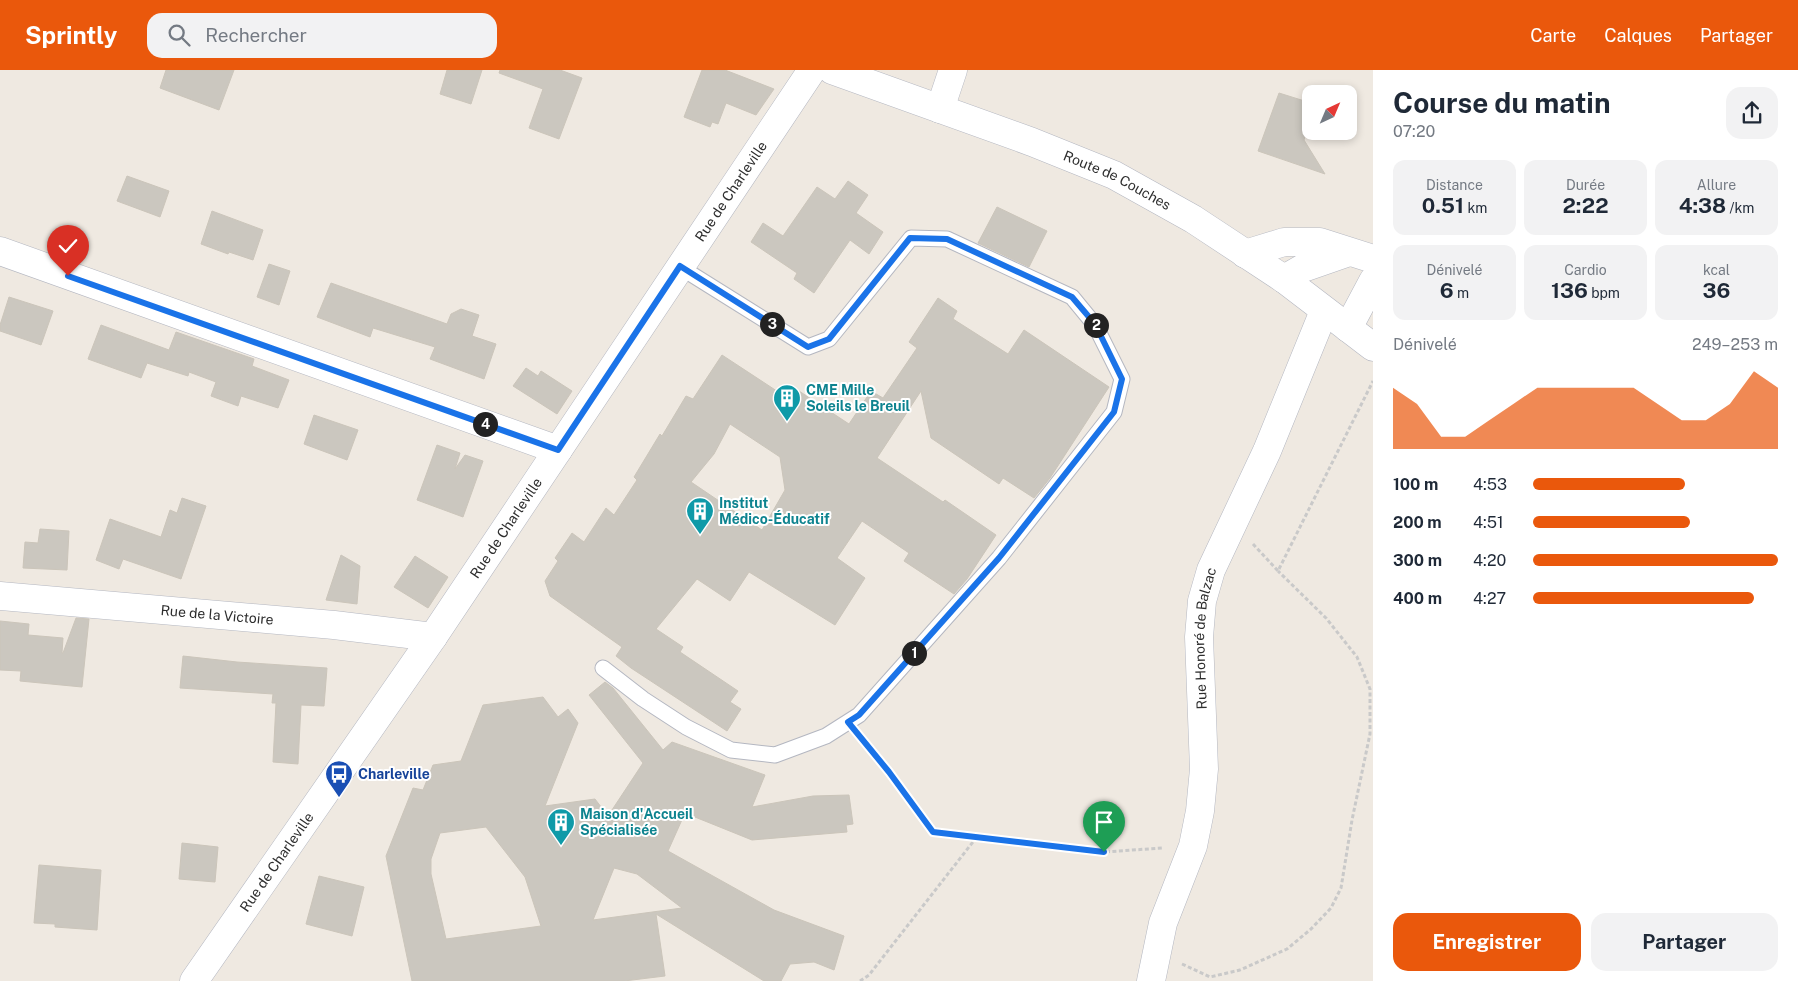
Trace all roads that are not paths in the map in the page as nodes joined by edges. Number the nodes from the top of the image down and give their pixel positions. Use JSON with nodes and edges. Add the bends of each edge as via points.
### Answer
{"nodes":[{"id":1,"x":812,"y":70,"type":"edge"},
{"id":2,"x":832,"y":70,"type":"edge"},
{"id":3,"x":953,"y":70,"type":"edge"},
{"id":4,"x":940,"y":109,"type":"junction"},
{"id":5,"x":0,"y":251,"type":"edge"},
{"id":6,"x":1245,"y":254,"type":"junction"},
{"id":7,"x":1361,"y":256,"type":"edge"},
{"id":8,"x":680,"y":266,"type":"junction"},
{"id":9,"x":1284,"y":280,"type":"junction"},
{"id":10,"x":1373,"y":280,"type":"edge"},
{"id":11,"x":1324,"y":310,"type":"junction"},
{"id":12,"x":1348,"y":328,"type":"junction"},
{"id":13,"x":1373,"y":347,"type":"edge"},
{"id":14,"x":558,"y":450,"type":"junction"},
{"id":15,"x":0,"y":596,"type":"edge"},
{"id":16,"x":433,"y":637,"type":"junction"},
{"id":17,"x":603,"y":668,"type":"dead end"},
{"id":18,"x":194,"y":981,"type":"edge"},
{"id":19,"x":1151,"y":981,"type":"edge"}],
"edges":[{"from":1,"to":8,"type":"street","name":"Rue de Charleville"},
{"from":2,"to":4,"type":"street","name":"Route de Couches"},
{"from":3,"to":4,"type":"street"},
{"from":4,"to":6,"type":"street","name":"Route de Couches","via":[[1114,175],[1193,219]]},
{"from":5,"to":14,"type":"street"},
{"from":6,"to":7,"type":"street","via":[[1284,242],[1320,242]]},
{"from":6,"to":9,"type":"street","name":"Route de Couches"},
{"from":7,"to":9,"type":"street","via":[[1303,268]]},
{"from":8,"to":14,"type":"street","name":"Rue de Charleville"},
{"from":8,"to":17,"type":"lane","via":[[808,347],[829,339],[910,238],[947,239],[1072,297],[1095,324],[1122,379],[1114,412],[1005,550],[859,715],[826,736],[775,755],[731,750],[671,718]]},
{"from":9,"to":11,"type":"street","name":"Route de Couches"},
{"from":10,"to":12,"type":"street"},
{"from":11,"to":12,"type":"street","name":"Route de Couches"},
{"from":11,"to":19,"type":"street","name":"Rue Honoré de Balzac","via":[[1267,451],[1210,570],[1202,602],[1199,637],[1204,769],[1200,811],[1193,846],[1163,923]]},
{"from":12,"to":13,"type":"street","name":"Route de Couches"},
{"from":14,"to":16,"type":"street","name":"Rue de Charleville"},
{"from":15,"to":16,"type":"street","name":"Rue de la Victoire","via":[[334,625]]},
{"from":16,"to":18,"type":"street","name":"Rue de Charleville"}]}
